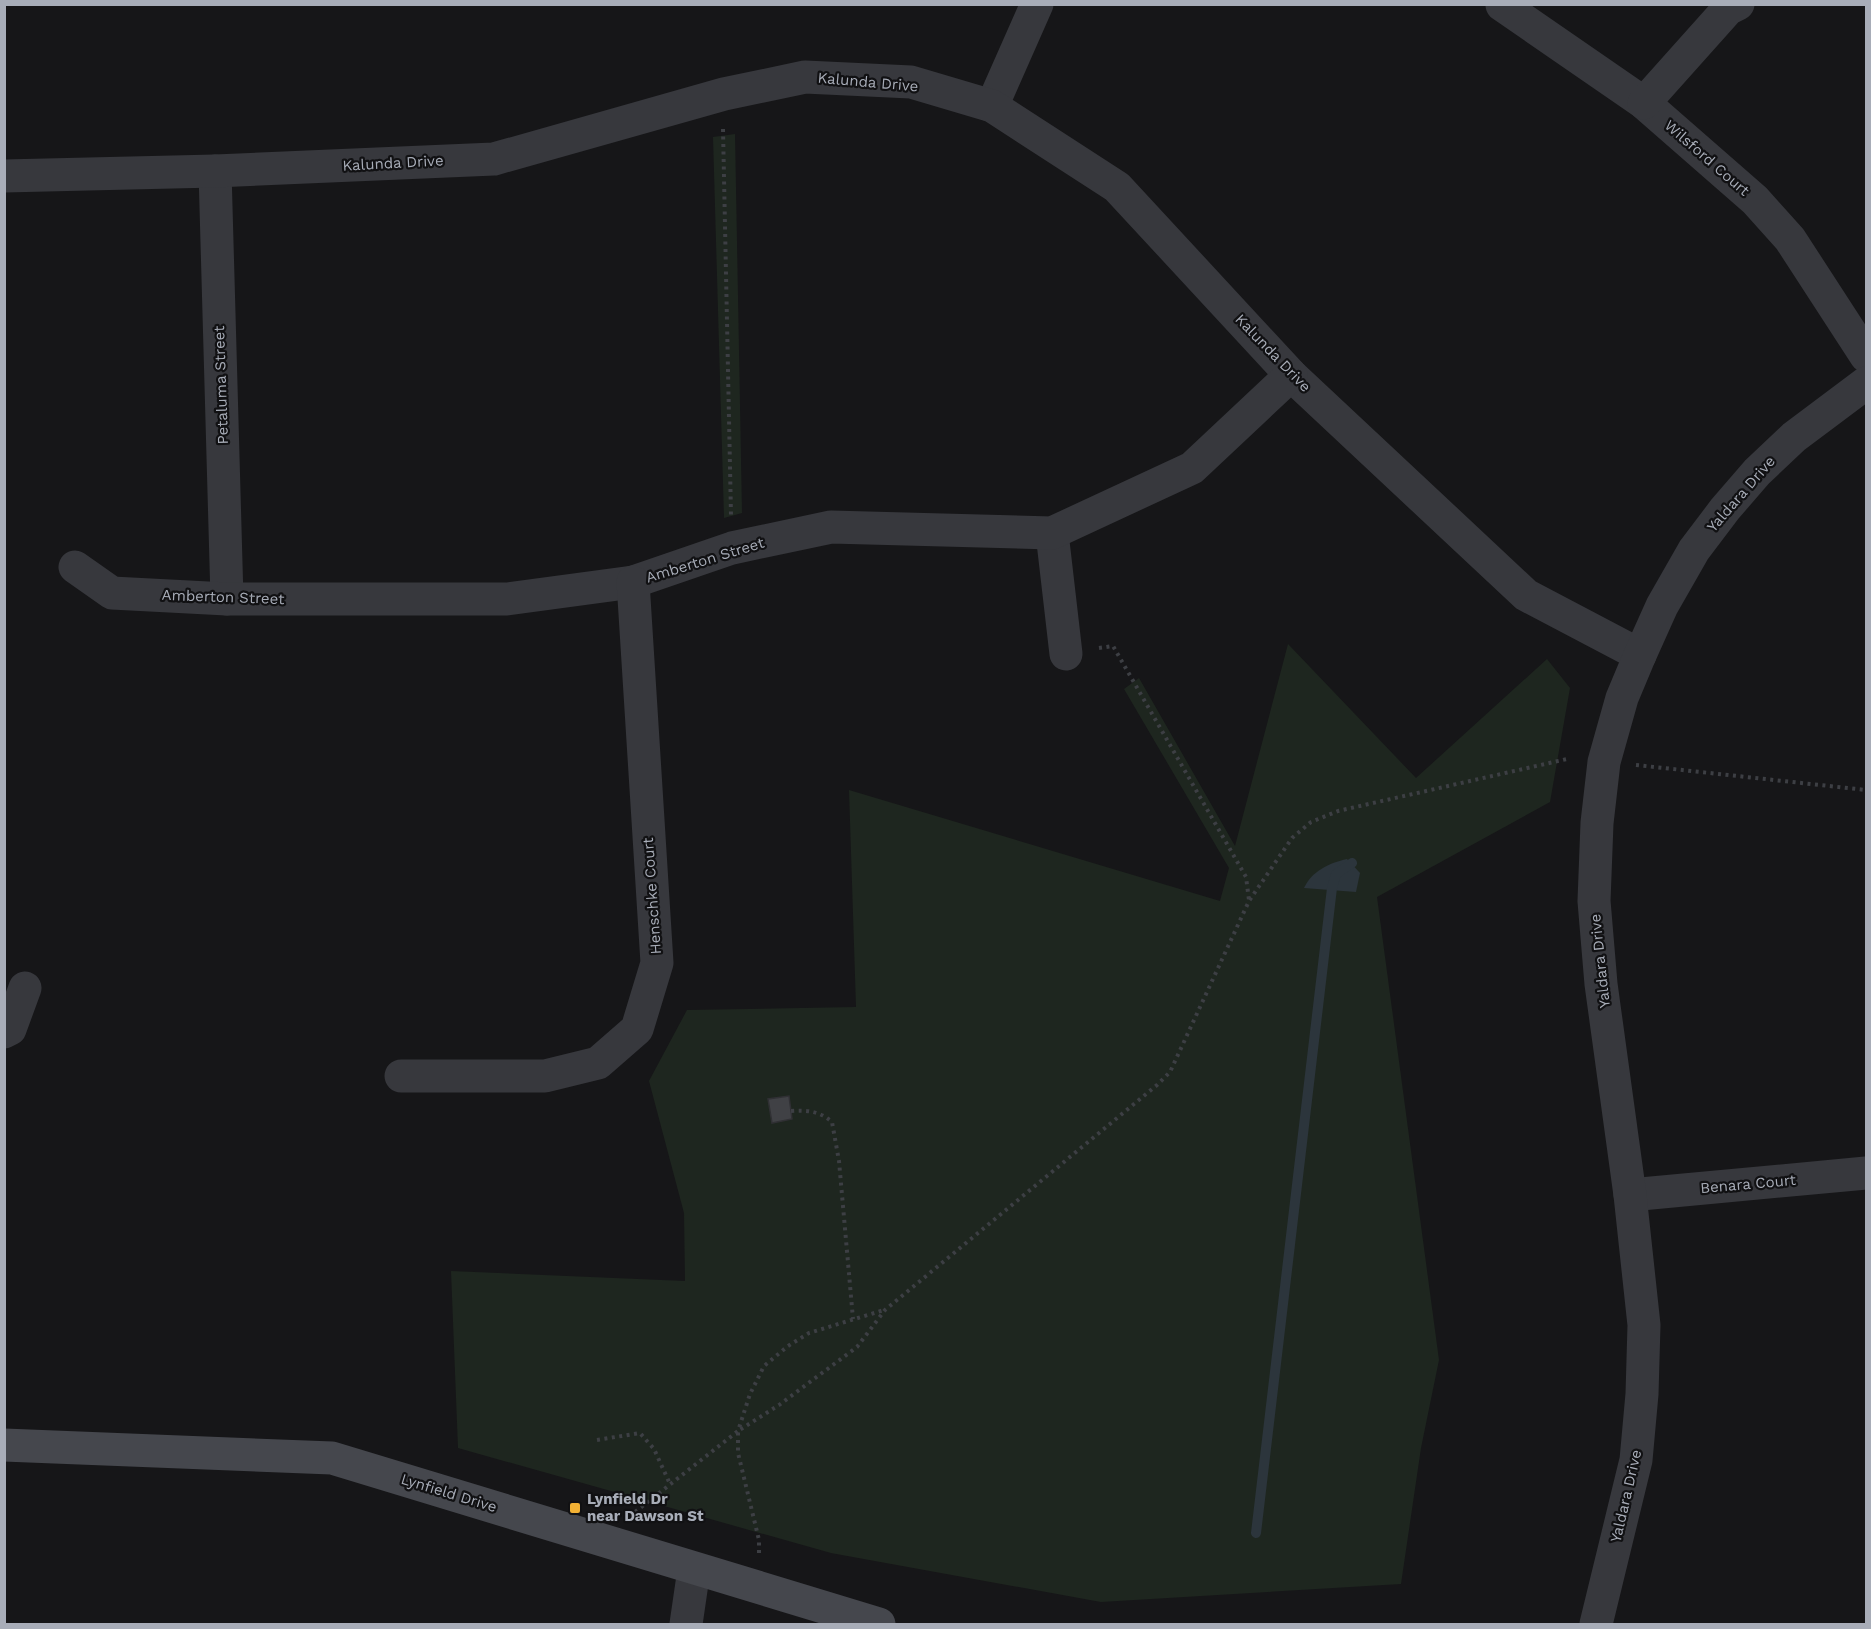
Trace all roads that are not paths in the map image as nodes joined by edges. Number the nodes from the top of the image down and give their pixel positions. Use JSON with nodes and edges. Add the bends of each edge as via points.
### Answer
{"nodes":[{"id":1,"x":1037,"y":4,"type":"edge"},
{"id":2,"x":1738,"y":4,"type":"edge"},
{"id":3,"x":1502,"y":5,"type":"edge"},
{"id":4,"x":1644,"y":103,"type":"junction"},
{"id":5,"x":992,"y":106,"type":"junction"},
{"id":6,"x":215,"y":171,"type":"junction"},
{"id":7,"x":4,"y":176,"type":"edge"},
{"id":8,"x":1866,"y":356,"type":"edge"},
{"id":9,"x":1291,"y":375,"type":"junction"},
{"id":10,"x":1866,"y":383,"type":"edge"},
{"id":11,"x":1052,"y":533,"type":"junction"},
{"id":12,"x":75,"y":567,"type":"dead end"},
{"id":13,"x":633,"y":582,"type":"junction"},
{"id":14,"x":227,"y":599,"type":"junction"},
{"id":15,"x":1066,"y":654,"type":"road end"},
{"id":16,"x":1640,"y":655,"type":"junction"},
{"id":17,"x":25,"y":988,"type":"dead end"},
{"id":18,"x":4,"y":1032,"type":"edge"},
{"id":19,"x":401,"y":1076,"type":"dead end"},
{"id":20,"x":1866,"y":1173,"type":"edge"},
{"id":21,"x":1630,"y":1195,"type":"junction"},
{"id":22,"x":4,"y":1445,"type":"edge"},
{"id":23,"x":694,"y":1569,"type":"junction"},
{"id":24,"x":686,"y":1624,"type":"edge"},
{"id":25,"x":879,"y":1624,"type":"edge"},
{"id":26,"x":1596,"y":1624,"type":"edge"}],
"edges":[{"from":1,"to":5,"type":"street"},
{"from":2,"to":4,"type":"street","via":[[1728,9]]},
{"from":3,"to":4,"type":"street","name":"Wilsford Court"},
{"from":4,"to":8,"type":"street","name":"Wilsford Court","via":[[1755,200],[1783,232]]},
{"from":5,"to":6,"type":"street","name":"Kalunda Drive","via":[[911,82],[805,77],[724,94],[494,159]]},
{"from":5,"to":9,"type":"street","name":"Kalunda Drive","via":[[1117,187]]},
{"from":6,"to":7,"type":"street","name":"Kalunda Drive"},
{"from":6,"to":14,"type":"street","name":"Petaluma Street"},
{"from":9,"to":11,"type":"street","name":"Amberton Street","via":[[1192,468]]},
{"from":9,"to":16,"type":"street","name":"Kalunda Drive","via":[[1526,595]]},
{"from":10,"to":16,"type":"street","name":"Yaldara Drive","via":[[1794,437],[1725,509],[1694,550]]},
{"from":11,"to":13,"type":"street","name":"Amberton Street","via":[[831,526],[732,548]]},
{"from":11,"to":15,"type":"street"},
{"from":12,"to":14,"type":"street","name":"Amberton Street","via":[[112,593]]},
{"from":13,"to":14,"type":"street","name":"Amberton Street","via":[[507,599]]},
{"from":13,"to":19,"type":"street","name":"Henschke Court","via":[[657,963],[637,1029],[598,1063],[545,1076]]},
{"from":16,"to":21,"type":"street","name":"Yaldara Drive","via":[[1622,698],[1604,762],[1594,901],[1601,984]]},
{"from":17,"to":18,"type":"street","via":[[10,1029]]},
{"from":20,"to":21,"type":"street","name":"Benara Court"},
{"from":21,"to":26,"type":"street","name":"Yaldara Drive","via":[[1644,1326],[1642,1394],[1636,1460]]},
{"from":22,"to":23,"type":"street","name":"Lynfield Drive","via":[[332,1458]]},
{"from":23,"to":24,"type":"street"},
{"from":23,"to":25,"type":"street","name":"Lynfield Drive"}]}
